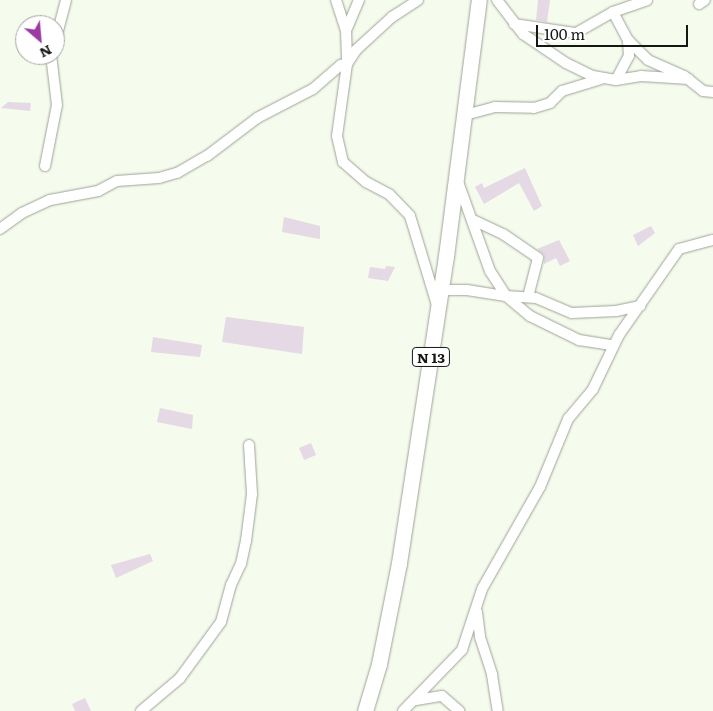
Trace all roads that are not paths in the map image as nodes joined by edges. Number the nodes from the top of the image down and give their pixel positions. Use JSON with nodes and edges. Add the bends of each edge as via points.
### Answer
{"nodes":[{"id":1,"x":66,"y":0,"type":"edge"},
{"id":2,"x":336,"y":0,"type":"edge"},
{"id":3,"x":359,"y":0,"type":"edge"},
{"id":4,"x":418,"y":0,"type":"edge"},
{"id":5,"x":479,"y":0,"type":"edge"},
{"id":6,"x":497,"y":0,"type":"edge"},
{"id":7,"x":648,"y":0,"type":"edge"},
{"id":8,"x":613,"y":12,"type":"junction"},
{"id":9,"x":62,"y":15,"type":"edge"},
{"id":10,"x":514,"y":24,"type":"junction"},
{"id":11,"x":346,"y":30,"type":"junction"},
{"id":12,"x":628,"y":40,"type":"junction"},
{"id":13,"x":347,"y":64,"type":"junction"},
{"id":14,"x":53,"y":65,"type":"edge"},
{"id":15,"x":601,"y":79,"type":"junction"},
{"id":16,"x":689,"y":79,"type":"junction"},
{"id":17,"x":616,"y":80,"type":"junction"},
{"id":18,"x":713,"y":92,"type":"edge"},
{"id":19,"x":465,"y":115,"type":"junction"},
{"id":20,"x":45,"y":166,"type":"dead end"},
{"id":21,"x":457,"y":178,"type":"junction"},
{"id":22,"x":473,"y":220,"type":"junction"},
{"id":23,"x":0,"y":229,"type":"edge"},
{"id":24,"x":713,"y":240,"type":"edge"},
{"id":25,"x":441,"y":290,"type":"junction"},
{"id":26,"x":506,"y":296,"type":"junction"},
{"id":27,"x":528,"y":297,"type":"junction"},
{"id":28,"x":640,"y":306,"type":"junction"},
{"id":29,"x":438,"y":308,"type":"junction"},
{"id":30,"x":612,"y":345,"type":"junction"},
{"id":31,"x":249,"y":445,"type":"dead end"},
{"id":32,"x":477,"y":601,"type":"junction"},
{"id":33,"x":415,"y":700,"type":"junction"},
{"id":34,"x":141,"y":711,"type":"edge"},
{"id":35,"x":365,"y":711,"type":"edge"},
{"id":36,"x":403,"y":711,"type":"edge"},
{"id":37,"x":459,"y":711,"type":"edge"},
{"id":38,"x":498,"y":711,"type":"edge"}],
"edges":[{"from":1,"to":9,"type":"street"},
{"from":2,"to":11,"type":"street"},
{"from":3,"to":11,"type":"street"},
{"from":4,"to":13,"type":"street","via":[[356,50]]},
{"from":5,"to":19,"type":"main road","number":"N 13"},
{"from":6,"to":10,"type":"street"},
{"from":7,"to":8,"type":"street"},
{"from":8,"to":10,"type":"street","via":[[576,33]]},
{"from":8,"to":12,"type":"street"},
{"from":10,"to":15,"type":"street","via":[[523,34],[566,63]]},
{"from":11,"to":13,"type":"street"},
{"from":12,"to":16,"type":"street","via":[[648,60]]},
{"from":12,"to":17,"type":"street","via":[[629,56]]},
{"from":13,"to":23,"type":"street","via":[[341,65],[304,95],[257,118],[207,156],[177,173],[160,178],[117,181],[98,191],[50,200],[22,213]]},
{"from":13,"to":29,"type":"street","via":[[337,136],[343,162],[366,182],[389,194],[410,216]]},
{"from":14,"to":20,"type":"street","via":[[57,105]]},
{"from":15,"to":17,"type":"street"},
{"from":15,"to":19,"type":"street","via":[[562,91],[550,103],[534,108],[495,108]]},
{"from":16,"to":17,"type":"street","via":[[641,76]]},
{"from":16,"to":18,"type":"street","via":[[704,91]]},
{"from":19,"to":21,"type":"main road","number":"N 13"},
{"from":21,"to":22,"type":"street"},
{"from":21,"to":25,"type":"main road","number":"N 13"},
{"from":22,"to":26,"type":"street","via":[[490,271]]},
{"from":22,"to":27,"type":"street","via":[[503,234],[538,258]]},
{"from":24,"to":28,"type":"street","via":[[679,249]]},
{"from":25,"to":26,"type":"street"},
{"from":25,"to":29,"type":"main road","number":"N 13"},
{"from":26,"to":27,"type":"street"},
{"from":26,"to":30,"type":"street","via":[[530,316],[579,340]]},
{"from":27,"to":28,"type":"street","via":[[572,313],[616,311]]},
{"from":28,"to":30,"type":"street"},
{"from":29,"to":35,"type":"main road","number":"N 13","via":[[391,614]]},
{"from":30,"to":32,"type":"street","via":[[593,389],[568,419],[540,487]]},
{"from":31,"to":34,"type":"street","via":[[252,494],[246,541],[221,622],[180,678]]},
{"from":32,"to":33,"type":"street","via":[[462,650]]},
{"from":32,"to":38,"type":"street","via":[[480,637],[492,675]]},
{"from":33,"to":36,"type":"street"},
{"from":33,"to":37,"type":"street","via":[[442,696]]}]}
